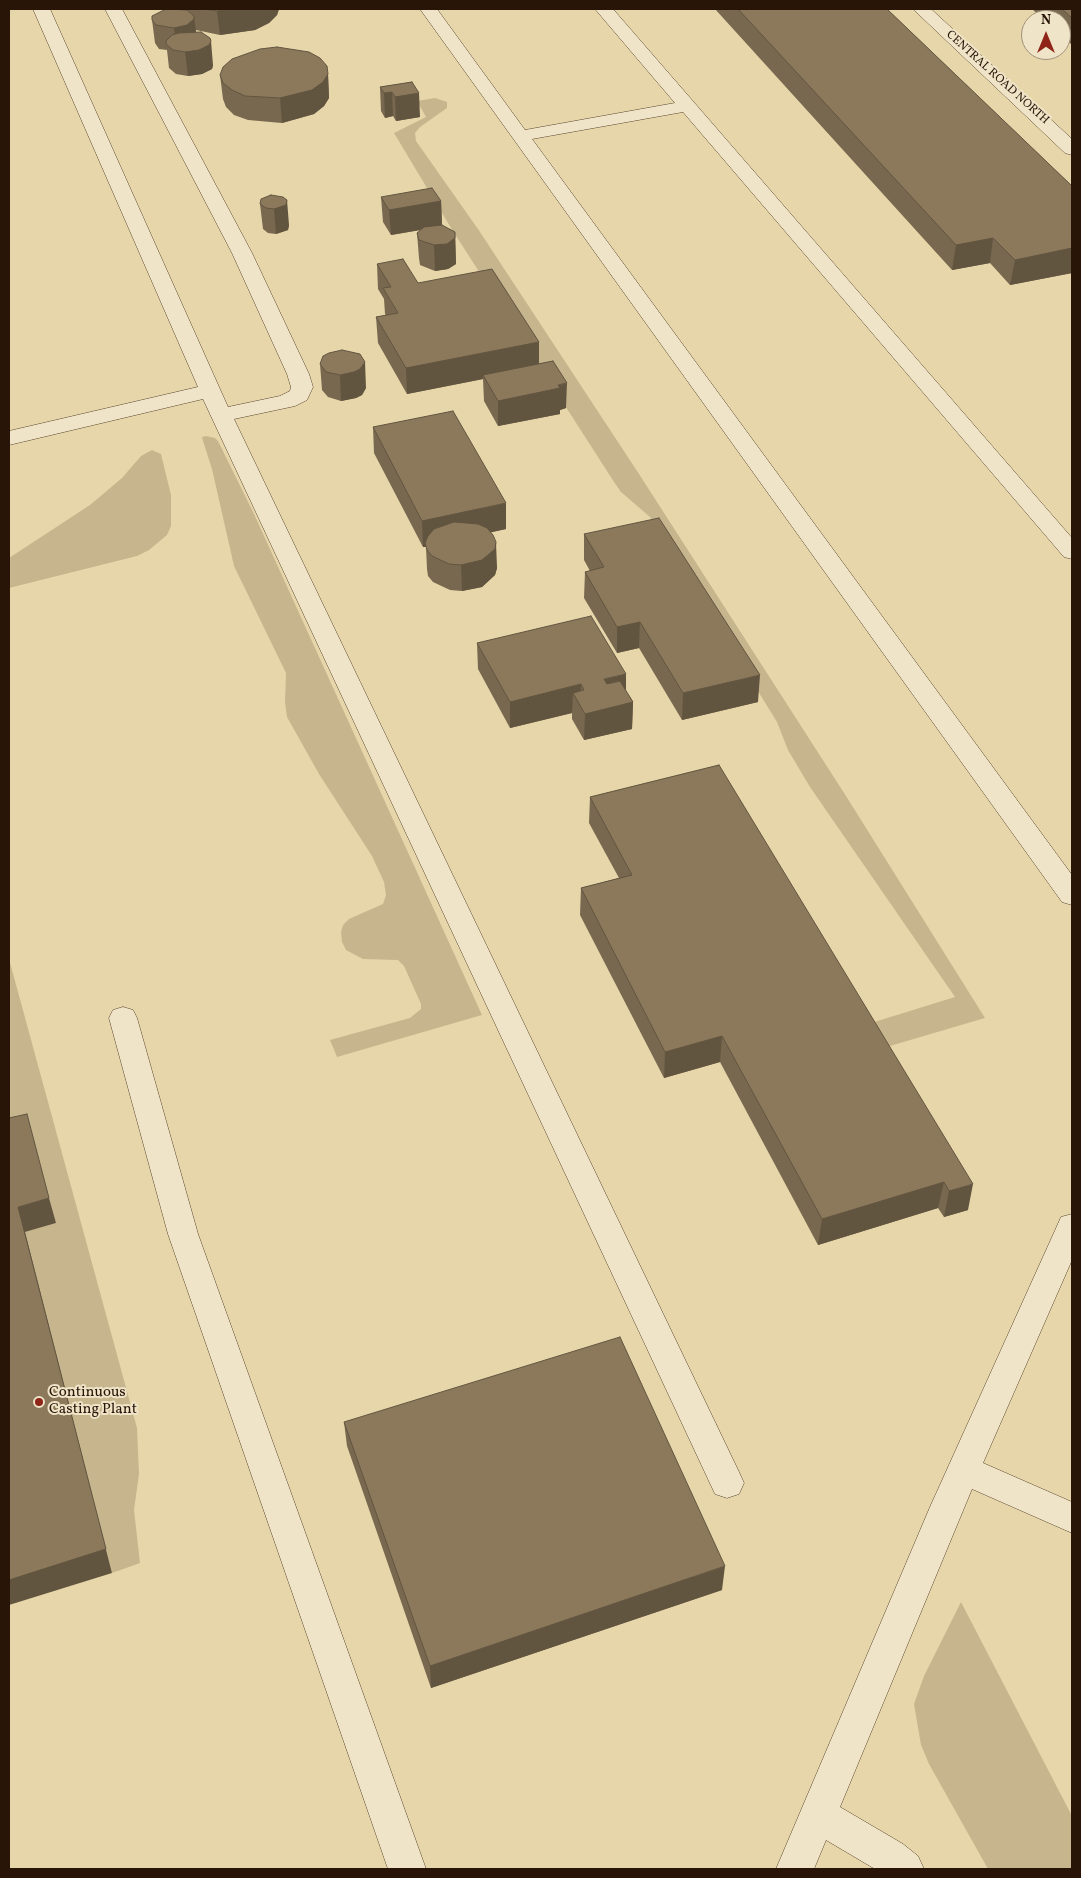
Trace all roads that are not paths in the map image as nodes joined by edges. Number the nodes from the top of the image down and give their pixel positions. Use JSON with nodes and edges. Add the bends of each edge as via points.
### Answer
{"nodes":[{"id":1,"x":41,"y":9,"type":"edge"},
{"id":2,"x":113,"y":9,"type":"edge"},
{"id":3,"x":428,"y":9,"type":"edge"},
{"id":4,"x":604,"y":9,"type":"edge"},
{"id":5,"x":921,"y":9,"type":"edge"},
{"id":6,"x":688,"y":106,"type":"junction"},
{"id":7,"x":520,"y":136,"type":"junction"},
{"id":8,"x":1072,"y":149,"type":"edge"},
{"id":9,"x":210,"y":391,"type":"junction"},
{"id":10,"x":221,"y":415,"type":"junction"},
{"id":11,"x":9,"y":438,"type":"edge"},
{"id":12,"x":1072,"y":552,"type":"edge"},
{"id":13,"x":1072,"y":895,"type":"edge"},
{"id":14,"x":122,"y":1018,"type":"dead end"},
{"id":15,"x":1072,"y":1226,"type":"edge"},
{"id":16,"x":964,"y":1470,"type":"junction"},
{"id":17,"x":727,"y":1483,"type":"dead end"},
{"id":18,"x":1072,"y":1518,"type":"edge"},
{"id":19,"x":818,"y":1815,"type":"junction"},
{"id":20,"x":407,"y":1869,"type":"edge"},
{"id":21,"x":795,"y":1869,"type":"edge"},
{"id":22,"x":905,"y":1869,"type":"edge"}],
"edges":[{"from":1,"to":9,"type":"lane"},
{"from":2,"to":10,"type":"lane","via":[[242,253],[302,387],[298,395],[287,401]]},
{"from":3,"to":7,"type":"lane"},
{"from":4,"to":6,"type":"lane"},
{"from":5,"to":8,"type":"lane","name":"CENTRAL ROAD NORTH"},
{"from":6,"to":7,"type":"lane"},
{"from":6,"to":12,"type":"lane"},
{"from":7,"to":13,"type":"lane"},
{"from":9,"to":10,"type":"lane"},
{"from":9,"to":11,"type":"lane"},
{"from":10,"to":17,"type":"lane"},
{"from":14,"to":20,"type":"lane","via":[[182,1234]]},
{"from":15,"to":16,"type":"lane"},
{"from":16,"to":18,"type":"lane"},
{"from":16,"to":19,"type":"lane"},
{"from":19,"to":21,"type":"lane"},
{"from":19,"to":22,"type":"lane"}]}
